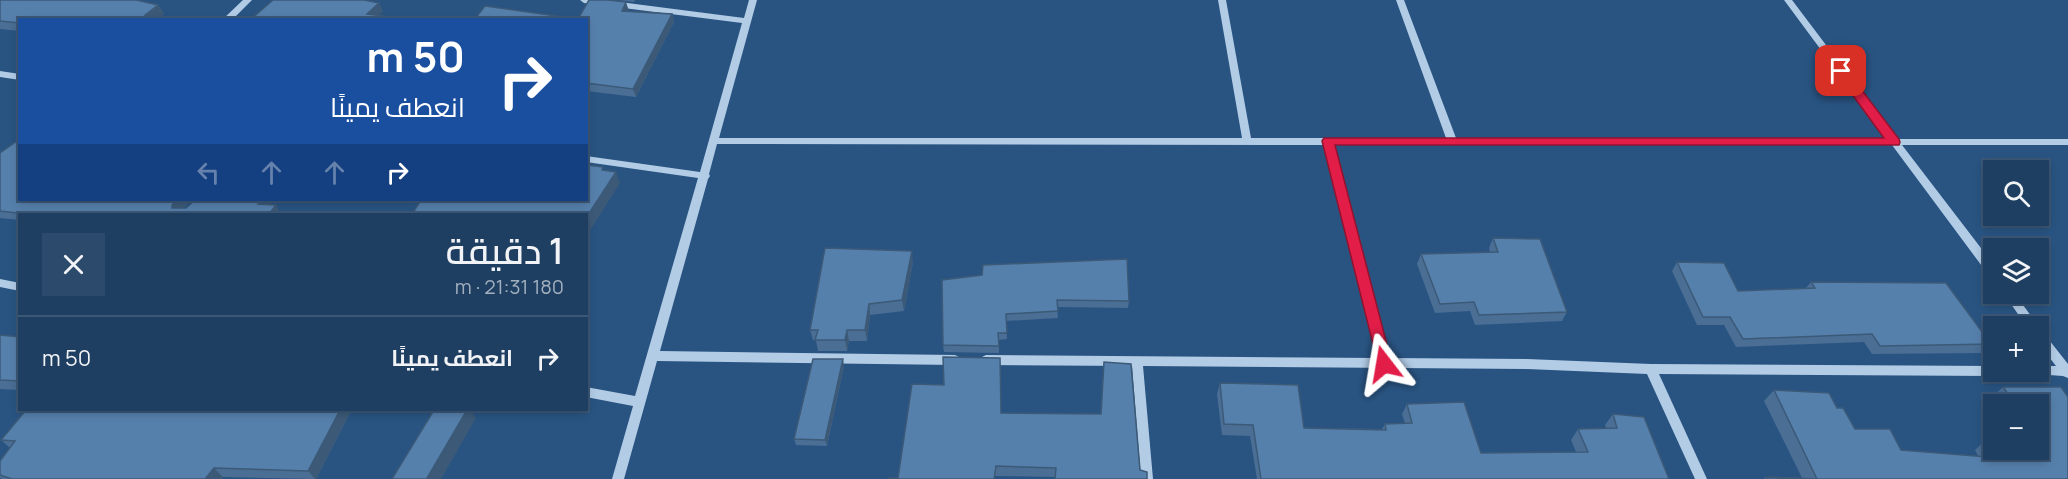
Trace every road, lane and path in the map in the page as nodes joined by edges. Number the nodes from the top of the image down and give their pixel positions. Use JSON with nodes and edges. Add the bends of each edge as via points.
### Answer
{"nodes":[{"id":1,"x":249,"y":0,"type":"edge"},
{"id":2,"x":584,"y":0,"type":"edge"},
{"id":3,"x":753,"y":0,"type":"edge"},
{"id":4,"x":1222,"y":0,"type":"edge"},
{"id":5,"x":1401,"y":0,"type":"edge"},
{"id":6,"x":1788,"y":0,"type":"edge"},
{"id":7,"x":228,"y":18,"type":"edge"},
{"id":8,"x":747,"y":21,"type":"junction"},
{"id":9,"x":0,"y":74,"type":"edge"},
{"id":10,"x":18,"y":77,"type":"edge"},
{"id":11,"x":1247,"y":140,"type":"junction"},
{"id":12,"x":715,"y":141,"type":"junction"},
{"id":13,"x":1328,"y":141,"type":"junction"},
{"id":14,"x":1452,"y":141,"type":"junction"},
{"id":15,"x":1894,"y":142,"type":"junction"},
{"id":16,"x":2068,"y":142,"type":"edge"},
{"id":17,"x":588,"y":159,"type":"edge"},
{"id":18,"x":705,"y":176,"type":"junction"},
{"id":19,"x":1983,"y":259,"type":"edge"},
{"id":20,"x":0,"y":283,"type":"edge"},
{"id":21,"x":18,"y":287,"type":"edge"},
{"id":22,"x":2016,"y":304,"type":"edge"},
{"id":23,"x":2025,"y":316,"type":"edge"},
{"id":24,"x":2049,"y":348,"type":"edge"},
{"id":25,"x":652,"y":356,"type":"junction"},
{"id":26,"x":1137,"y":362,"type":"junction"},
{"id":27,"x":1384,"y":364,"type":"junction"},
{"id":28,"x":1651,"y":369,"type":"junction"},
{"id":29,"x":1983,"y":371,"type":"edge"},
{"id":30,"x":2049,"y":371,"type":"edge"},
{"id":31,"x":2068,"y":372,"type":"edge"},
{"id":32,"x":588,"y":392,"type":"edge"},
{"id":33,"x":639,"y":402,"type":"junction"},
{"id":34,"x":618,"y":479,"type":"edge"},
{"id":35,"x":1147,"y":479,"type":"edge"},
{"id":36,"x":1701,"y":479,"type":"edge"}],
"edges":[{"from":1,"to":7,"type":"street"},
{"from":2,"to":8,"type":"street"},
{"from":3,"to":8,"type":"street"},
{"from":4,"to":11,"type":"street"},
{"from":5,"to":14,"type":"street"},
{"from":6,"to":15,"type":"street"},
{"from":8,"to":12,"type":"street"},
{"from":9,"to":10,"type":"street"},
{"from":11,"to":12,"type":"street"},
{"from":11,"to":13,"type":"street"},
{"from":12,"to":18,"type":"street"},
{"from":13,"to":14,"type":"street"},
{"from":13,"to":27,"type":"street"},
{"from":14,"to":15,"type":"street"},
{"from":15,"to":16,"type":"street"},
{"from":15,"to":19,"type":"street"},
{"from":17,"to":18,"type":"street"},
{"from":18,"to":25,"type":"street"},
{"from":20,"to":21,"type":"street"},
{"from":22,"to":23,"type":"street"},
{"from":24,"to":31,"type":"street"},
{"from":25,"to":26,"type":"street"},
{"from":25,"to":33,"type":"street"},
{"from":26,"to":27,"type":"street"},
{"from":26,"to":35,"type":"street"},
{"from":27,"to":28,"type":"street"},
{"from":28,"to":29,"type":"street"},
{"from":28,"to":36,"type":"street"},
{"from":30,"to":31,"type":"street"},
{"from":32,"to":33,"type":"street"},
{"from":33,"to":34,"type":"street"}]}
